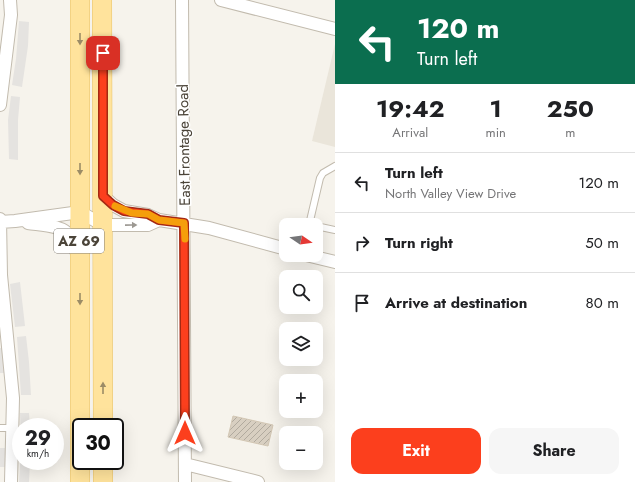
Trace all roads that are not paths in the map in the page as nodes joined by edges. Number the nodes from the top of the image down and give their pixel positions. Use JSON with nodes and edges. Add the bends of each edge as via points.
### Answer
{"nodes":[{"id":1,"x":10,"y":0,"type":"edge"},
{"id":2,"x":80,"y":0,"type":"edge"},
{"id":3,"x":102,"y":0,"type":"edge"},
{"id":4,"x":182,"y":0,"type":"edge"},
{"id":5,"x":222,"y":0,"type":"edge"},
{"id":6,"x":335,"y":29,"type":"edge"},
{"id":7,"x":0,"y":105,"type":"edge"},
{"id":8,"x":335,"y":166,"type":"edge"},
{"id":9,"x":103,"y":196,"type":"junction"},
{"id":10,"x":80,"y":212,"type":"junction"},
{"id":11,"x":311,"y":218,"type":"edge"},
{"id":12,"x":159,"y":220,"type":"junction"},
{"id":13,"x":0,"y":221,"type":"edge"},
{"id":14,"x":15,"y":221,"type":"junction"},
{"id":15,"x":184,"y":223,"type":"junction"},
{"id":16,"x":103,"y":225,"type":"junction"},
{"id":17,"x":323,"y":227,"type":"edge"},
{"id":18,"x":335,"y":230,"type":"edge"},
{"id":19,"x":279,"y":247,"type":"edge"},
{"id":20,"x":79,"y":259,"type":"junction"},
{"id":21,"x":323,"y":259,"type":"edge"},
{"id":22,"x":335,"y":262,"type":"edge"},
{"id":23,"x":103,"y":418,"type":"edge"},
{"id":24,"x":6,"y":428,"type":"edge"},
{"id":25,"x":185,"y":464,"type":"junction"},
{"id":26,"x":103,"y":470,"type":"edge"},
{"id":27,"x":11,"y":482,"type":"edge"},
{"id":28,"x":80,"y":482,"type":"edge"},
{"id":29,"x":103,"y":482,"type":"edge"},
{"id":30,"x":185,"y":482,"type":"edge"},
{"id":31,"x":258,"y":482,"type":"edge"}],
"edges":[{"from":1,"to":7,"type":"street"},
{"from":2,"to":10,"type":"main road","number":"AZ 69","one_way":true},
{"from":3,"to":9,"type":"main road","number":"AZ 69"},
{"from":4,"to":15,"type":"street","name":"East Frontage Road"},
{"from":5,"to":6,"type":"street"},
{"from":8,"to":11,"type":"lane","via":[[323,173],[320,178]]},
{"from":9,"to":12,"type":"street","via":[[124,211],[148,214]]},
{"from":9,"to":16,"type":"main road","number":"AZ 69"},
{"from":10,"to":14,"type":"street"},
{"from":10,"to":16,"type":"street"},
{"from":10,"to":20,"type":"main road","number":"AZ 69"},
{"from":12,"to":15,"type":"street","number":"AZ 69"},
{"from":16,"to":12,"type":"street","number":"AZ 69","one_way":true,"via":[[148,225]]},
{"from":13,"to":14,"type":"street"},
{"from":13,"to":24,"type":"street","via":[[0,275],[13,398]]},
{"from":14,"to":20,"type":"street","via":[[59,228],[66,232]]},
{"from":15,"to":19,"type":"street"},
{"from":15,"to":25,"type":"street","name":"East Frontage Road"},
{"from":23,"to":16,"type":"main road","number":"AZ 69","one_way":true},
{"from":17,"to":18,"type":"lane"},
{"from":20,"to":28,"type":"main road","number":"AZ 69","one_way":true},
{"from":21,"to":22,"type":"street"},
{"from":24,"to":27,"type":"street"},
{"from":25,"to":30,"type":"street","name":"East Frontage Road"},
{"from":25,"to":31,"type":"street"},
{"from":26,"to":29,"type":"main road"}]}
